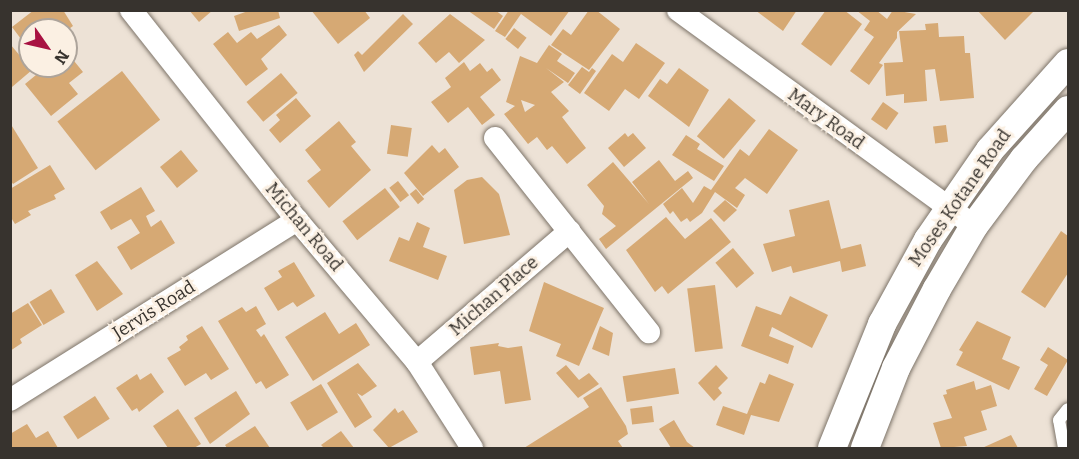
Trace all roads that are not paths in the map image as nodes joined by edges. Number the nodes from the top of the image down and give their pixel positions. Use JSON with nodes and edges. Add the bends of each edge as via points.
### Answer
{"nodes":[{"id":1,"x":131,"y":10,"type":"edge"},
{"id":2,"x":678,"y":10,"type":"edge"},
{"id":3,"x":1068,"y":63,"type":"edge"},
{"id":4,"x":1068,"y":110,"type":"edge"},
{"id":5,"x":495,"y":138,"type":"dead end"},
{"id":6,"x":948,"y":209,"type":"junction"},
{"id":7,"x":297,"y":220,"type":"junction"},
{"id":8,"x":974,"y":226,"type":"junction"},
{"id":9,"x":570,"y":231,"type":"junction"},
{"id":10,"x":649,"y":332,"type":"dead end"},
{"id":11,"x":417,"y":362,"type":"junction"},
{"id":12,"x":10,"y":400,"type":"edge"},
{"id":13,"x":1068,"y":409,"type":"edge"},
{"id":14,"x":472,"y":448,"type":"edge"},
{"id":15,"x":832,"y":448,"type":"edge"},
{"id":16,"x":865,"y":448,"type":"edge"},
{"id":17,"x":1064,"y":448,"type":"edge"}],
"edges":[{"from":1,"to":7,"type":"street","name":"Michan Road"},
{"from":2,"to":6,"type":"street","name":"Mary Road"},
{"from":3,"to":6,"type":"street","name":"Moses Kotane Road","via":[[1027,105]]},
{"from":4,"to":8,"type":"street","name":"Moses Kotane Road","via":[[1024,159]]},
{"from":5,"to":9,"type":"street"},
{"from":6,"to":8,"type":"street","name":"Mary Road"},
{"from":6,"to":15,"type":"street","name":"Moses Kotane Road","via":[[882,324]]},
{"from":7,"to":11,"type":"street","name":"Michan Road"},
{"from":7,"to":12,"type":"street","name":"Jervis Road"},
{"from":8,"to":16,"type":"street","name":"Moses Kotane Road","via":[[911,335]]},
{"from":9,"to":10,"type":"street"},
{"from":9,"to":11,"type":"street","name":"Michan Place"},
{"from":11,"to":14,"type":"street","name":"Michan Road"},
{"from":13,"to":17,"type":"lane","via":[[1059,420]]}]}
